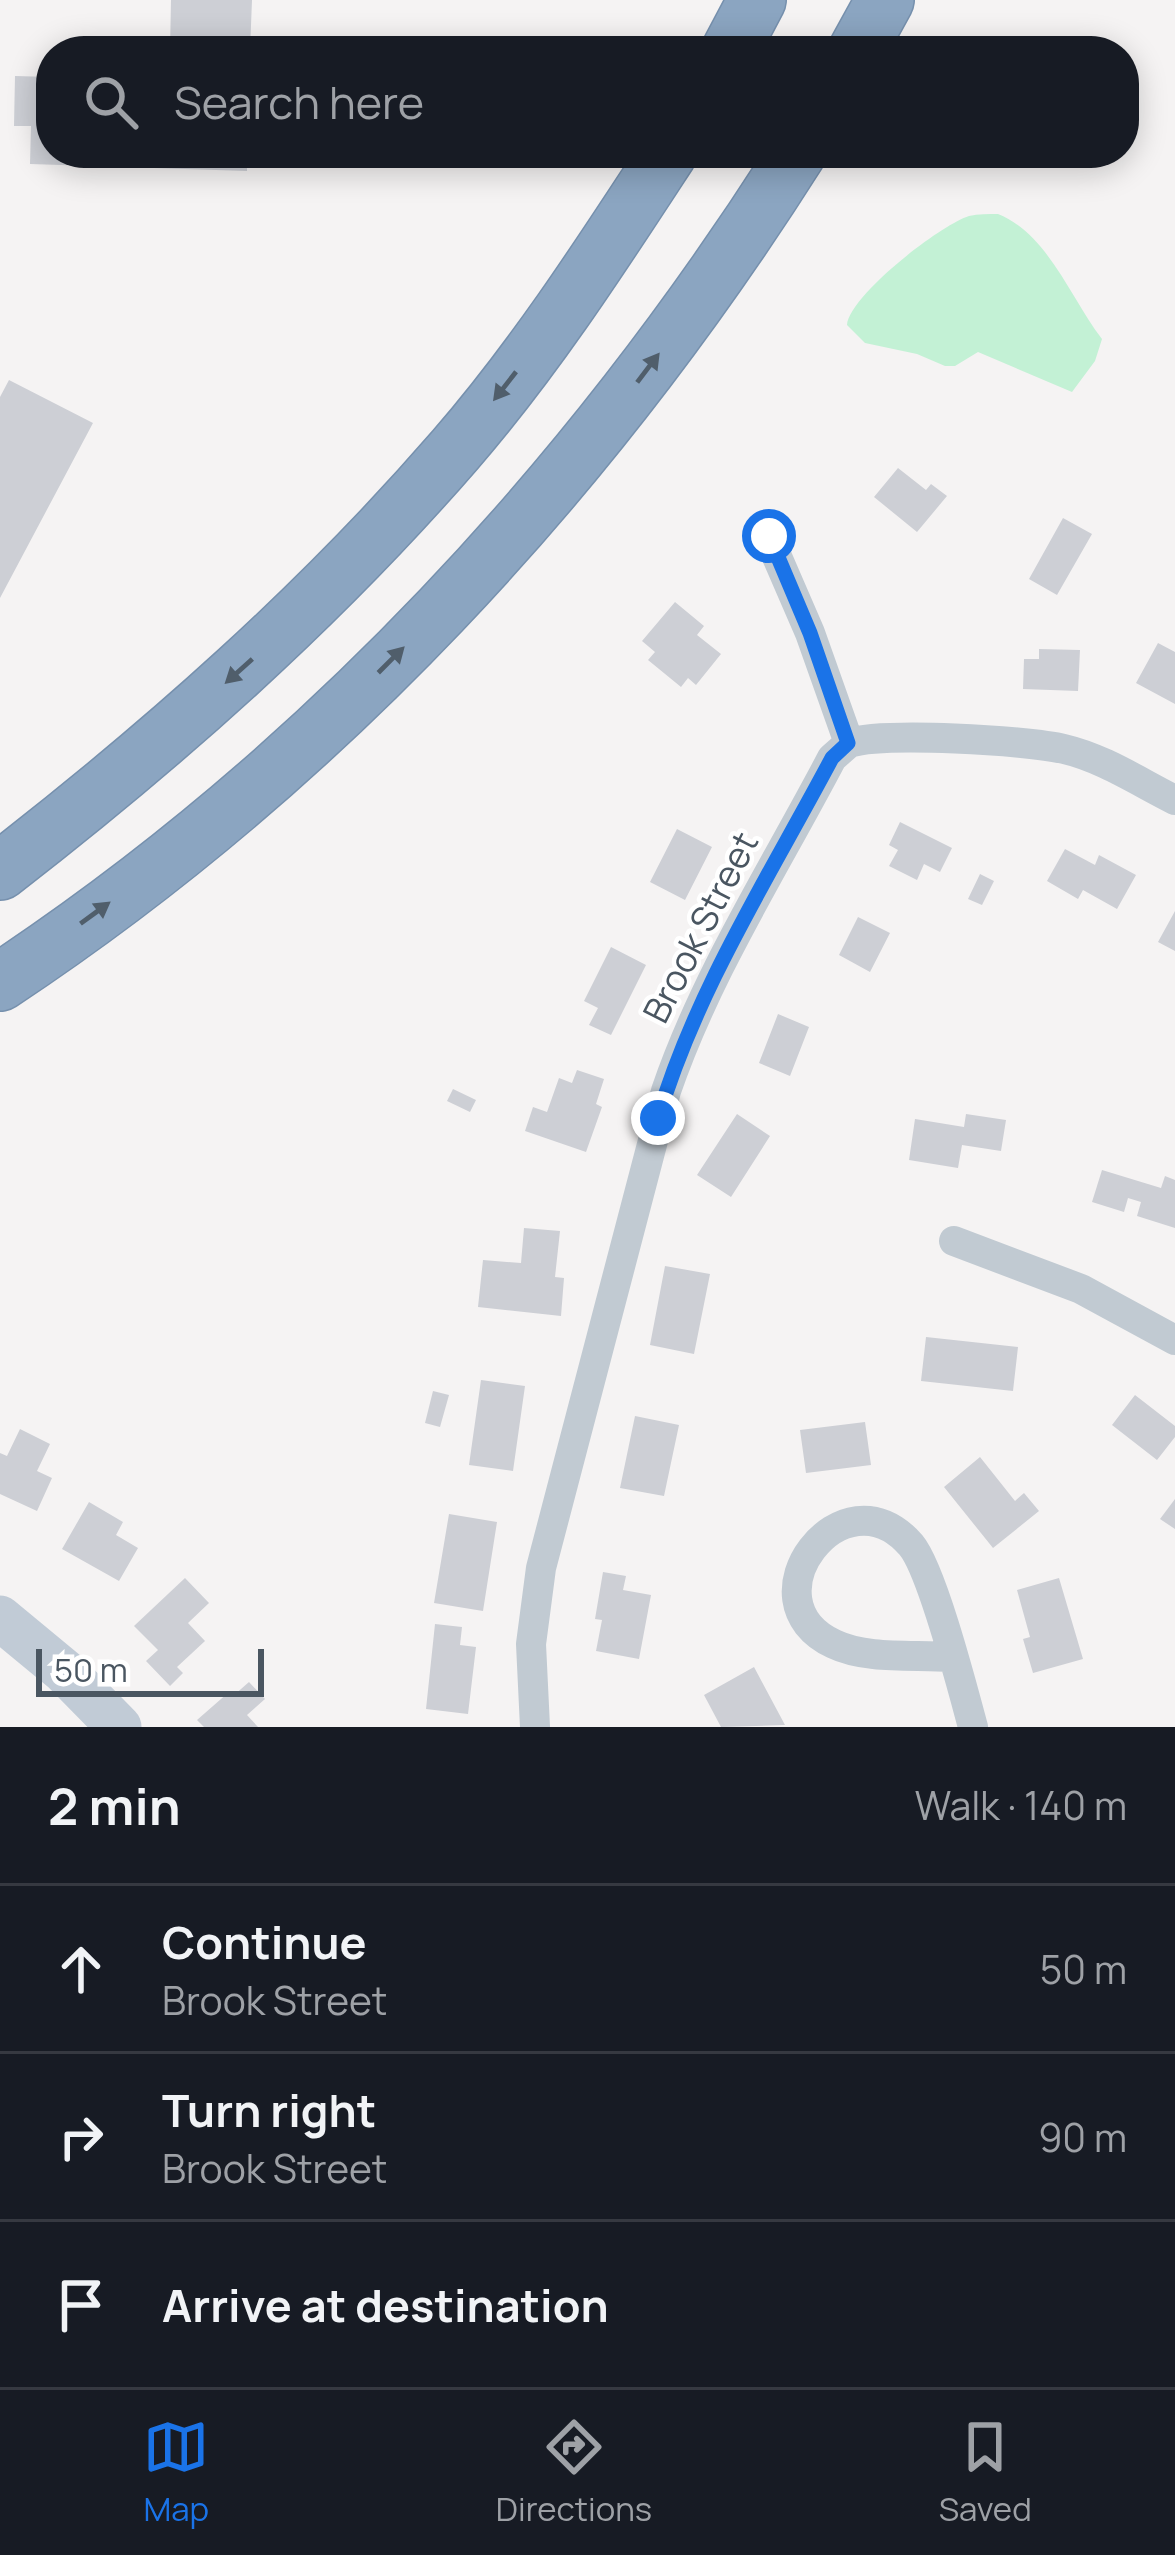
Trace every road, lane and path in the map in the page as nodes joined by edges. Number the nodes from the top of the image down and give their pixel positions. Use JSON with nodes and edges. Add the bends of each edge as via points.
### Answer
{"nodes":[{"id":1,"x":757,"y":0,"type":"edge"},
{"id":2,"x":885,"y":0,"type":"edge"},
{"id":3,"x":738,"y":36,"type":"edge"},
{"id":4,"x":865,"y":36,"type":"edge"},
{"id":5,"x":658,"y":168,"type":"edge"},
{"id":6,"x":787,"y":168,"type":"edge"},
{"id":7,"x":769,"y":536,"type":"dead end"},
{"id":8,"x":848,"y":743,"type":"junction"},
{"id":9,"x":1175,"y":800,"type":"edge"},
{"id":10,"x":0,"y":871,"type":"edge"},
{"id":11,"x":0,"y":982,"type":"edge"},
{"id":12,"x":955,"y":1241,"type":"dead end"},
{"id":13,"x":1175,"y":1340,"type":"edge"},
{"id":14,"x":0,"y":1618,"type":"edge"},
{"id":15,"x":952,"y":1657,"type":"junction"},
{"id":16,"x":119,"y":1727,"type":"edge"},
{"id":17,"x":536,"y":1727,"type":"edge"},
{"id":18,"x":974,"y":1727,"type":"edge"}],
"edges":[{"from":1,"to":3,"type":"highway"},
{"from":2,"to":4,"type":"highway"},
{"from":5,"to":10,"type":"highway","one_way":true,"via":[[543,338],[369,545],[189,717]]},
{"from":11,"to":6,"type":"highway","one_way":true,"via":[[257,784],[451,601],[631,390]]},
{"from":7,"to":8,"type":"street"},
{"from":8,"to":9,"type":"street","via":[[1063,748]]},
{"from":8,"to":17,"type":"street","name":"Brook Street","via":[[832,758],[734,940],[666,1090],[541,1568],[531,1643]]},
{"from":12,"to":13,"type":"street","via":[[1082,1288]]},
{"from":14,"to":16,"type":"main road"},
{"from":15,"to":15,"type":"street","via":[[922,1565],[901,1536],[856,1522],[814,1543],[797,1586],[801,1610],[823,1638],[856,1651]]},
{"from":15,"to":18,"type":"street"}]}
